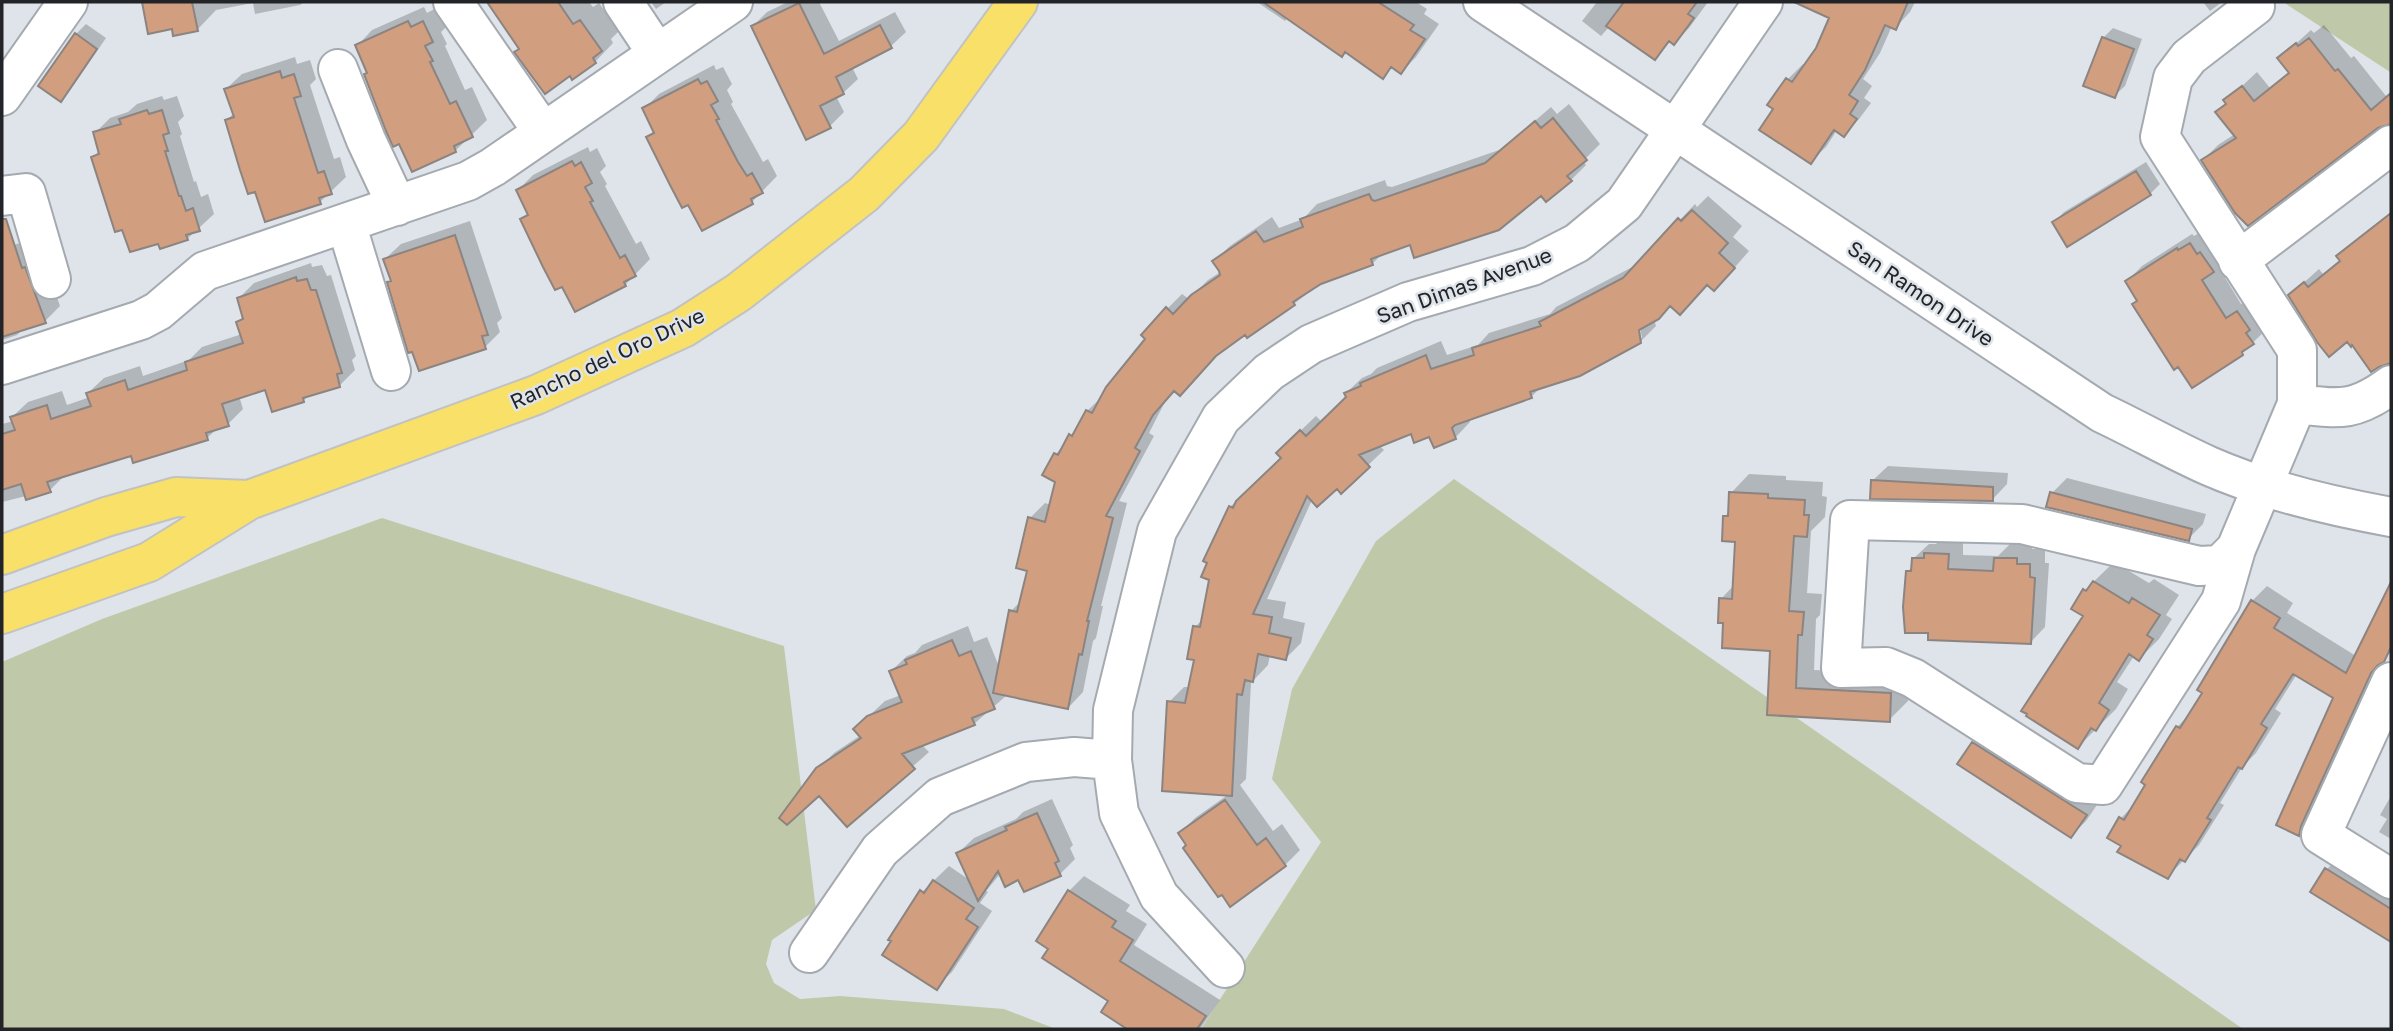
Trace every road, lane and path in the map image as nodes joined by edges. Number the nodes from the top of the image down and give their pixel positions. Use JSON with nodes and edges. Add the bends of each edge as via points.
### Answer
{"nodes":[{"id":1,"x":68,"y":2,"type":"edge"},
{"id":2,"x":453,"y":2,"type":"edge"},
{"id":3,"x":623,"y":2,"type":"edge"},
{"id":4,"x":733,"y":2,"type":"edge"},
{"id":5,"x":1018,"y":2,"type":"edge"},
{"id":6,"x":1483,"y":2,"type":"edge"},
{"id":7,"x":1763,"y":2,"type":"edge"},
{"id":8,"x":2255,"y":6,"type":"dead end"},
{"id":9,"x":657,"y":53,"type":"junction"},
{"id":10,"x":338,"y":69,"type":"dead end"},
{"id":11,"x":2,"y":96,"type":"edge"},
{"id":12,"x":1675,"y":130,"type":"junction"},
{"id":13,"x":543,"y":132,"type":"junction"},
{"id":14,"x":2391,"y":145,"type":"edge"},
{"id":15,"x":2,"y":196,"type":"edge"},
{"id":16,"x":397,"y":206,"type":"junction"},
{"id":17,"x":346,"y":223,"type":"junction"},
{"id":18,"x":2238,"y":261,"type":"junction"},
{"id":19,"x":51,"y":279,"type":"dead end"},
{"id":20,"x":2,"y":365,"type":"edge"},
{"id":21,"x":391,"y":371,"type":"dead end"},
{"id":22,"x":2391,"y":385,"type":"edge"},
{"id":23,"x":2297,"y":404,"type":"junction"},
{"id":24,"x":2263,"y":485,"type":"junction"},
{"id":25,"x":248,"y":500,"type":"junction"},
{"id":26,"x":2391,"y":517,"type":"edge"},
{"id":27,"x":2236,"y":549,"type":"junction"},
{"id":28,"x":2,"y":555,"type":"edge"},
{"id":29,"x":2,"y":614,"type":"edge"},
{"id":30,"x":2391,"y":682,"type":"edge"},
{"id":31,"x":1112,"y":760,"type":"junction"},
{"id":32,"x":2391,"y":879,"type":"edge"},
{"id":33,"x":809,"y":953,"type":"dead end"},
{"id":34,"x":1225,"y":968,"type":"dead end"}],
"edges":[{"from":1,"to":11,"type":"street"},
{"from":2,"to":13,"type":"street"},
{"from":3,"to":9,"type":"street"},
{"from":4,"to":9,"type":"street"},
{"from":5,"to":25,"type":"main road","name":"Rancho del Oro Drive","via":[[921,136],[864,194],[739,292],[683,328],[536,394]]},
{"from":6,"to":12,"type":"street","name":"San Ramon Drive"},
{"from":7,"to":12,"type":"street","name":"San Dimas Avenue"},
{"from":8,"to":18,"type":"street","via":[[2189,57],[2173,78],[2160,137]]},
{"from":9,"to":13,"type":"street"},
{"from":10,"to":16,"type":"street"},
{"from":12,"to":24,"type":"street","name":"San Ramon Drive","via":[[2102,413],[2211,466]]},
{"from":12,"to":31,"type":"street","name":"San Dimas Avenue","via":[[1624,204],[1577,243],[1532,266],[1408,302],[1311,344],[1269,372],[1221,418],[1157,531],[1113,710]]},
{"from":13,"to":16,"type":"street","via":[[468,181]]},
{"from":14,"to":18,"type":"street"},
{"from":15,"to":19,"type":"street","via":[[26,192]]},
{"from":16,"to":17,"type":"street"},
{"from":17,"to":20,"type":"street","via":[[205,271],[141,320]]},
{"from":17,"to":21,"type":"street"},
{"from":18,"to":23,"type":"street","via":[[2297,350]]},
{"from":22,"to":23,"type":"street","via":[[2370,401],[2341,409]]},
{"from":23,"to":24,"type":"street"},
{"from":24,"to":26,"type":"street","name":"San Ramon Drive"},
{"from":24,"to":27,"type":"street"},
{"from":25,"to":28,"type":"main road","name":"Rancho del Oro Drive","via":[[176,497]]},
{"from":25,"to":29,"type":"main road","name":"Rancho del Oro Drive","via":[[149,562]]},
{"from":27,"to":27,"type":"street","via":[[2221,601],[2103,785],[2077,783],[1913,678],[1886,667],[1841,668],[1850,520],[2022,524],[2199,566],[2220,565]]},
{"from":30,"to":32,"type":"street","via":[[2321,835]]},
{"from":31,"to":33,"type":"street","via":[[1074,757],[1026,762],[940,797],[880,850]]},
{"from":31,"to":34,"type":"street","name":"San Dimas Avenue","via":[[1119,813],[1158,896]]}]}
